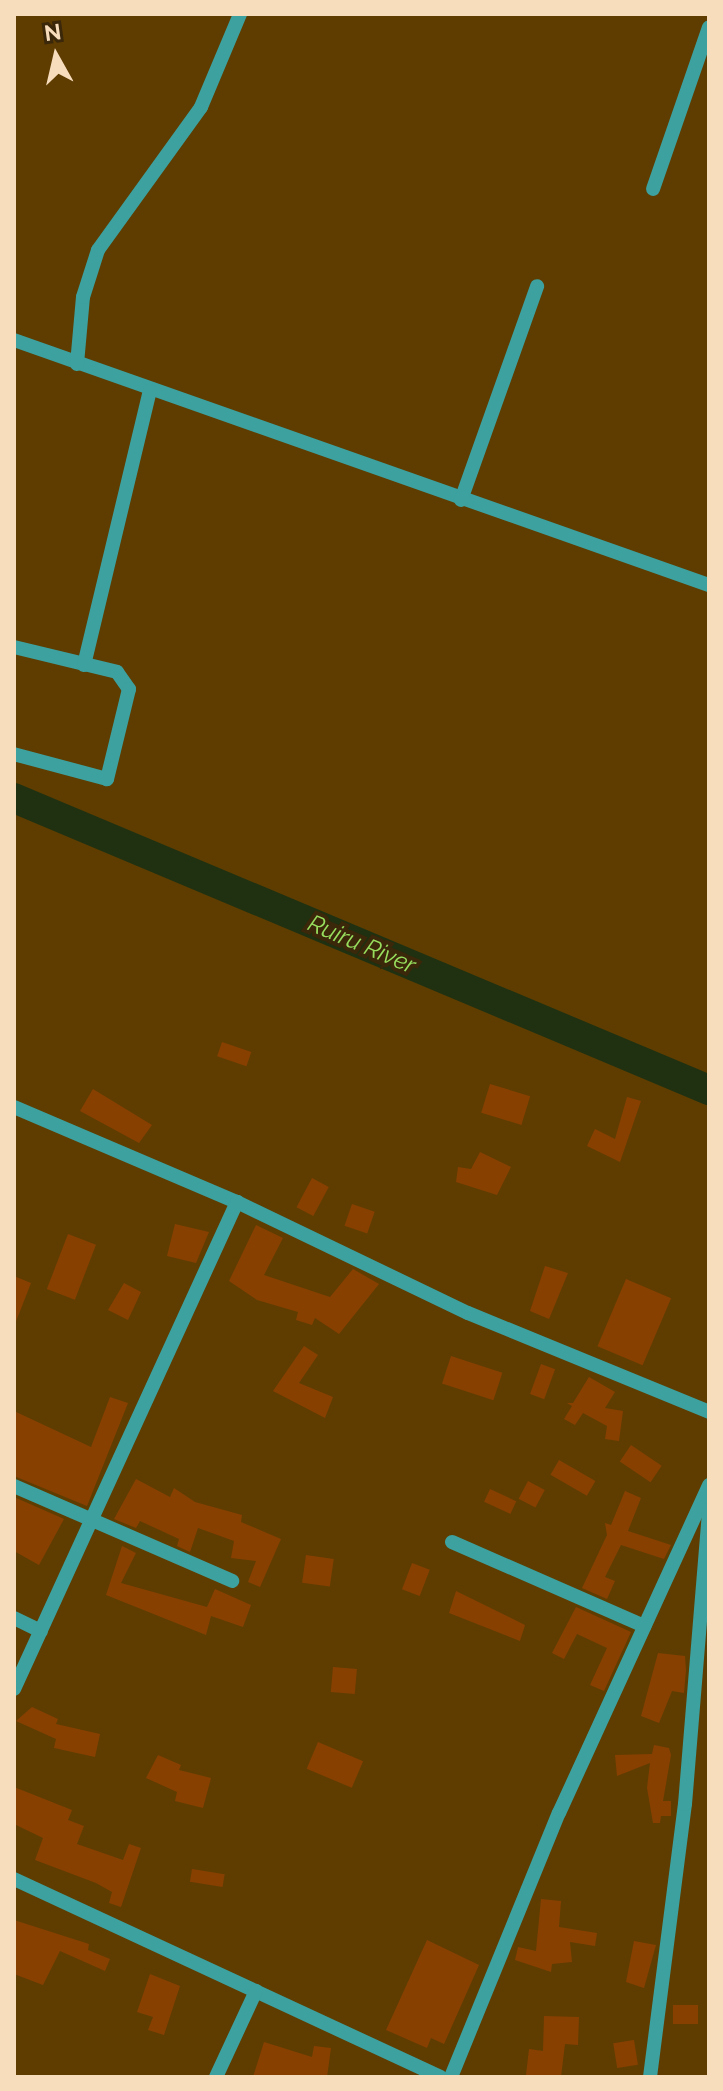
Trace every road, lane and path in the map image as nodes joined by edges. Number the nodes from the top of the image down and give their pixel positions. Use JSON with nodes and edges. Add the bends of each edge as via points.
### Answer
{"nodes":[{"id":1,"x":240,"y":14,"type":"edge"},
{"id":2,"x":709,"y":27,"type":"edge"},
{"id":3,"x":653,"y":189,"type":"dead end"},
{"id":4,"x":537,"y":286,"type":"dead end"},
{"id":5,"x":14,"y":340,"type":"edge"},
{"id":6,"x":77,"y":364,"type":"junction"},
{"id":7,"x":150,"y":391,"type":"junction"},
{"id":8,"x":461,"y":500,"type":"junction"},
{"id":9,"x":709,"y":585,"type":"edge"},
{"id":10,"x":14,"y":647,"type":"edge"},
{"id":11,"x":84,"y":665,"type":"junction"},
{"id":12,"x":14,"y":754,"type":"edge"},
{"id":13,"x":14,"y":1107,"type":"edge"},
{"id":14,"x":237,"y":1202,"type":"junction"},
{"id":15,"x":709,"y":1412,"type":"edge"},
{"id":16,"x":709,"y":1485,"type":"edge"},
{"id":17,"x":14,"y":1486,"type":"edge"},
{"id":18,"x":709,"y":1509,"type":"edge"},
{"id":19,"x":92,"y":1522,"type":"junction"},
{"id":20,"x":452,"y":1542,"type":"dead end"},
{"id":21,"x":232,"y":1581,"type":"dead end"},
{"id":22,"x":14,"y":1618,"type":"edge"},
{"id":23,"x":644,"y":1626,"type":"junction"},
{"id":24,"x":41,"y":1631,"type":"junction"},
{"id":25,"x":14,"y":1689,"type":"edge"},
{"id":26,"x":14,"y":1879,"type":"edge"},
{"id":27,"x":256,"y":1991,"type":"junction"},
{"id":28,"x":216,"y":2077,"type":"edge"},
{"id":29,"x":440,"y":2077,"type":"edge"},
{"id":30,"x":451,"y":2077,"type":"edge"},
{"id":31,"x":650,"y":2077,"type":"edge"}],
"edges":[{"from":1,"to":6,"type":"street","via":[[201,107],[98,250],[83,297]]},
{"from":2,"to":3,"type":"street"},
{"from":4,"to":8,"type":"street"},
{"from":5,"to":6,"type":"street"},
{"from":6,"to":7,"type":"street"},
{"from":7,"to":8,"type":"street"},
{"from":7,"to":11,"type":"street"},
{"from":8,"to":9,"type":"street"},
{"from":10,"to":11,"type":"street"},
{"from":11,"to":12,"type":"street","via":[[117,672],[129,689],[107,779]]},
{"from":13,"to":14,"type":"street"},
{"from":14,"to":15,"type":"street","via":[[468,1313]]},
{"from":14,"to":19,"type":"street"},
{"from":16,"to":23,"type":"street"},
{"from":17,"to":19,"type":"street"},
{"from":18,"to":31,"type":"street","via":[[685,1804]]},
{"from":19,"to":21,"type":"street"},
{"from":19,"to":24,"type":"street"},
{"from":20,"to":23,"type":"street"},
{"from":22,"to":24,"type":"street"},
{"from":23,"to":30,"type":"street"},
{"from":24,"to":25,"type":"street"},
{"from":26,"to":27,"type":"street"},
{"from":27,"to":28,"type":"street"},
{"from":27,"to":29,"type":"street"}]}
